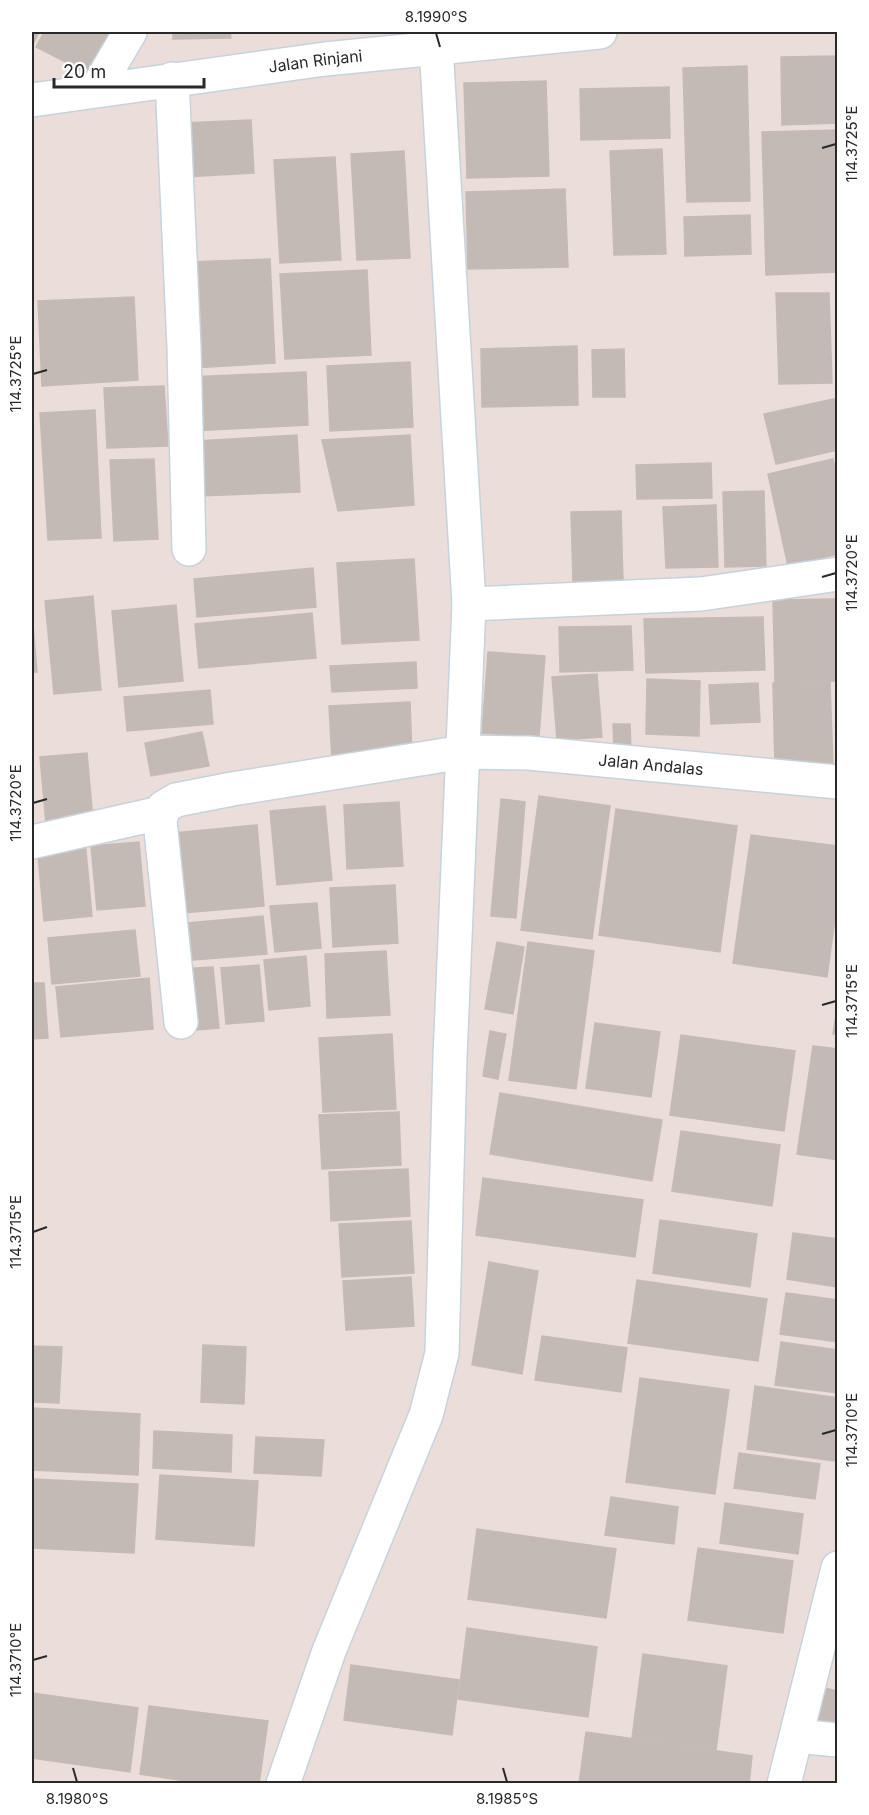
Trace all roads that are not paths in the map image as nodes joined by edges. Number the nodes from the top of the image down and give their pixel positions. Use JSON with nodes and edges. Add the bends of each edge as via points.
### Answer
{"nodes":[{"id":1,"x":130,"y":32,"type":"edge"},
{"id":2,"x":600,"y":32,"type":"edge"},
{"id":3,"x":436,"y":46,"type":"junction"},
{"id":4,"x":172,"y":79,"type":"junction"},
{"id":5,"x":96,"y":90,"type":"junction"},
{"id":6,"x":32,"y":100,"type":"edge"},
{"id":7,"x":189,"y":549,"type":"dead end"},
{"id":8,"x":837,"y":574,"type":"edge"},
{"id":9,"x":469,"y":604,"type":"junction"},
{"id":10,"x":464,"y":752,"type":"junction"},
{"id":11,"x":837,"y":782,"type":"edge"},
{"id":12,"x":160,"y":813,"type":"junction"},
{"id":13,"x":32,"y":842,"type":"edge"},
{"id":14,"x":181,"y":1022,"type":"dead end"},
{"id":15,"x":837,"y":1568,"type":"edge"},
{"id":16,"x":796,"y":1736,"type":"junction"},
{"id":17,"x":837,"y":1740,"type":"edge"},
{"id":18,"x":283,"y":1784,"type":"edge"},
{"id":19,"x":784,"y":1784,"type":"edge"}],
"edges":[{"from":1,"to":5,"type":"street"},
{"from":2,"to":3,"type":"street","name":"Jalan Rinjani"},
{"from":3,"to":4,"type":"street","name":"Jalan Rinjani"},
{"from":3,"to":9,"type":"street"},
{"from":4,"to":5,"type":"street","name":"Jalan Rinjani"},
{"from":4,"to":7,"type":"street"},
{"from":5,"to":6,"type":"street","name":"Jalan Rinjani"},
{"from":8,"to":9,"type":"street","via":[[701,594]]},
{"from":9,"to":10,"type":"street"},
{"from":10,"to":11,"type":"street","name":"Jalan Andalas","via":[[529,753]]},
{"from":10,"to":12,"type":"street","name":"Jalan Andalas","via":[[176,800]]},
{"from":10,"to":18,"type":"street","via":[[442,1353],[426,1415],[329,1651]]},
{"from":12,"to":13,"type":"street","name":"Jalan Andalas"},
{"from":12,"to":14,"type":"street"},
{"from":15,"to":16,"type":"street"},
{"from":16,"to":17,"type":"street"},
{"from":16,"to":19,"type":"street"}]}
